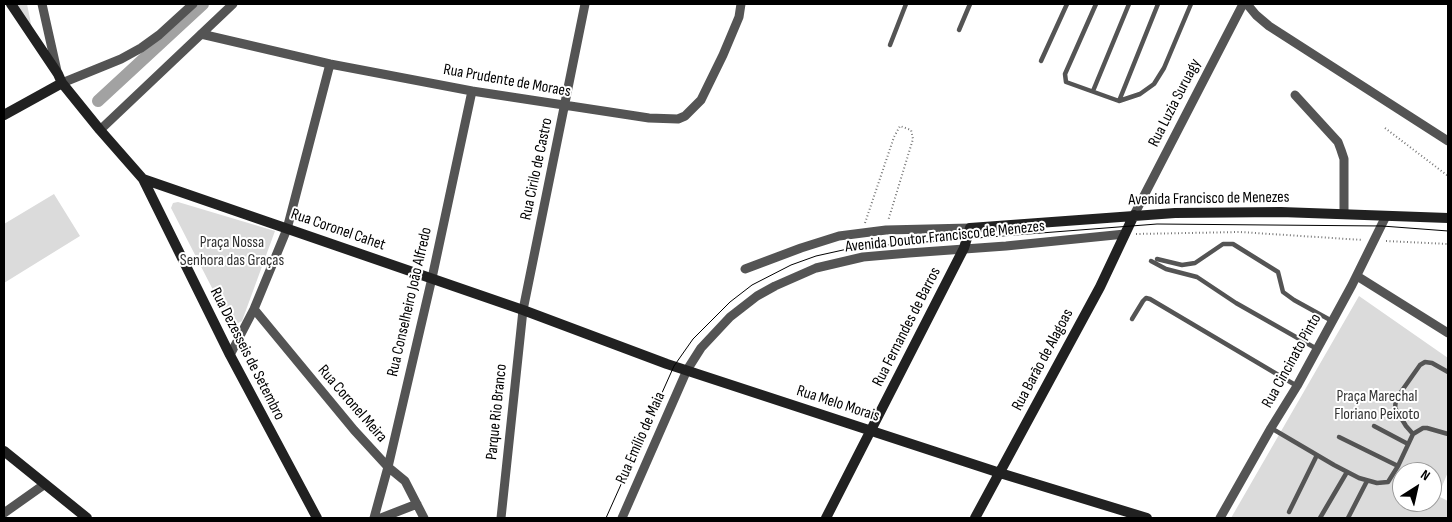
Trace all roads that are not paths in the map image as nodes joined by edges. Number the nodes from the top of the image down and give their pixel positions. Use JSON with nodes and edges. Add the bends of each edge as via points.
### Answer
{"nodes":[{"id":1,"x":11,"y":4,"type":"edge"},
{"id":2,"x":42,"y":4,"type":"edge"},
{"id":3,"x":193,"y":4,"type":"edge"},
{"id":4,"x":233,"y":4,"type":"edge"},
{"id":5,"x":585,"y":4,"type":"edge"},
{"id":6,"x":741,"y":4,"type":"edge"},
{"id":7,"x":906,"y":4,"type":"edge"},
{"id":8,"x":970,"y":4,"type":"edge"},
{"id":9,"x":1067,"y":4,"type":"edge"},
{"id":10,"x":1096,"y":4,"type":"edge"},
{"id":11,"x":1129,"y":4,"type":"edge"},
{"id":12,"x":1158,"y":4,"type":"edge"},
{"id":13,"x":1191,"y":4,"type":"edge"},
{"id":14,"x":1243,"y":4,"type":"edge"},
{"id":15,"x":1247,"y":4,"type":"edge"},
{"id":16,"x":959,"y":30,"type":"dead end"},
{"id":17,"x":201,"y":34,"type":"junction"},
{"id":18,"x":890,"y":45,"type":"dead end"},
{"id":19,"x":1041,"y":61,"type":"dead end"},
{"id":20,"x":330,"y":64,"type":"junction"},
{"id":21,"x":60,"y":79,"type":"junction"},
{"id":22,"x":472,"y":90,"type":"junction"},
{"id":23,"x":1093,"y":91,"type":"junction"},
{"id":24,"x":1295,"y":95,"type":"dead end"},
{"id":25,"x":1119,"y":101,"type":"junction"},
{"id":26,"x":566,"y":106,"type":"junction"},
{"id":27,"x":4,"y":115,"type":"edge"},
{"id":28,"x":100,"y":130,"type":"junction"},
{"id":29,"x":1448,"y":141,"type":"edge"},
{"id":30,"x":143,"y":179,"type":"junction"},
{"id":31,"x":1344,"y":214,"type":"junction"},
{"id":32,"x":1134,"y":215,"type":"junction"},
{"id":33,"x":1386,"y":216,"type":"junction"},
{"id":34,"x":1448,"y":218,"type":"edge"},
{"id":35,"x":970,"y":228,"type":"junction"},
{"id":36,"x":287,"y":229,"type":"junction"},
{"id":37,"x":1125,"y":234,"type":"junction"},
{"id":38,"x":964,"y":248,"type":"junction"},
{"id":39,"x":1158,"y":259,"type":"dead end"},
{"id":40,"x":1151,"y":261,"type":"dead end"},
{"id":41,"x":745,"y":269,"type":"dead end"},
{"id":42,"x":1356,"y":276,"type":"junction"},
{"id":43,"x":432,"y":278,"type":"junction"},
{"id":44,"x":1368,"y":283,"type":"junction"},
{"id":45,"x":1352,"y":285,"type":"junction"},
{"id":46,"x":254,"y":309,"type":"junction"},
{"id":47,"x":523,"y":310,"type":"junction"},
{"id":48,"x":1132,"y":320,"type":"dead end"},
{"id":49,"x":1332,"y":321,"type":"junction"},
{"id":50,"x":1448,"y":333,"type":"edge"},
{"id":51,"x":1317,"y":349,"type":"junction"},
{"id":52,"x":230,"y":355,"type":"junction"},
{"id":53,"x":687,"y":370,"type":"junction"},
{"id":54,"x":1448,"y":372,"type":"edge"},
{"id":55,"x":1297,"y":386,"type":"junction"},
{"id":56,"x":1374,"y":426,"type":"dead end"},
{"id":57,"x":1272,"y":428,"type":"junction"},
{"id":58,"x":872,"y":430,"type":"junction"},
{"id":59,"x":1413,"y":434,"type":"junction"},
{"id":60,"x":1448,"y":434,"type":"edge"},
{"id":61,"x":1339,"y":437,"type":"dead end"},
{"id":62,"x":1408,"y":444,"type":"junction"},
{"id":63,"x":4,"y":451,"type":"edge"},
{"id":64,"x":1317,"y":455,"type":"junction"},
{"id":65,"x":1400,"y":462,"type":"edge"},
{"id":66,"x":1392,"y":463,"type":"edge"},
{"id":67,"x":388,"y":468,"type":"junction"},
{"id":68,"x":1000,"y":472,"type":"junction"},
{"id":69,"x":1347,"y":472,"type":"junction"},
{"id":70,"x":1392,"y":476,"type":"edge"},
{"id":71,"x":1367,"y":481,"type":"junction"},
{"id":72,"x":45,"y":484,"type":"junction"},
{"id":73,"x":417,"y":504,"type":"junction"},
{"id":74,"x":1289,"y":512,"type":"dead end"},
{"id":75,"x":4,"y":513,"type":"edge"},
{"id":76,"x":87,"y":518,"type":"edge"},
{"id":77,"x":317,"y":518,"type":"edge"},
{"id":78,"x":374,"y":518,"type":"edge"},
{"id":79,"x":380,"y":518,"type":"edge"},
{"id":80,"x":424,"y":518,"type":"edge"},
{"id":81,"x":501,"y":518,"type":"edge"},
{"id":82,"x":622,"y":518,"type":"edge"},
{"id":83,"x":826,"y":518,"type":"edge"},
{"id":84,"x":975,"y":518,"type":"edge"},
{"id":85,"x":1147,"y":518,"type":"edge"},
{"id":86,"x":1220,"y":518,"type":"edge"},
{"id":87,"x":1320,"y":518,"type":"edge"},
{"id":88,"x":1348,"y":518,"type":"edge"}],
"edges":[{"from":1,"to":21,"type":"street","name":"Rua Dezesseis de Setembro"},
{"from":2,"to":21,"type":"street"},
{"from":3,"to":21,"type":"street","via":[[141,48],[121,59]]},
{"from":4,"to":17,"type":"street"},
{"from":5,"to":26,"type":"street","name":"Rua Cirilo de Castro"},
{"from":6,"to":26,"type":"street","name":"Rua Prudente de Moraes","via":[[739,17],[713,77],[701,100],[685,116],[678,119],[649,118]]},
{"from":7,"to":18,"type":"lane"},
{"from":8,"to":16,"type":"lane"},
{"from":9,"to":19,"type":"lane"},
{"from":10,"to":23,"type":"lane","via":[[1065,74],[1066,82]]},
{"from":11,"to":23,"type":"lane"},
{"from":12,"to":25,"type":"lane"},
{"from":13,"to":25,"type":"lane","via":[[1154,84],[1140,94]]},
{"from":14,"to":32,"type":"street","name":"Rua Luzia Suruagy"},
{"from":15,"to":29,"type":"street","via":[[1269,26]]},
{"from":17,"to":20,"type":"street","name":"Rua Prudente de Moraes"},
{"from":17,"to":28,"type":"street"},
{"from":20,"to":22,"type":"street","name":"Rua Prudente de Moraes"},
{"from":20,"to":36,"type":"street"},
{"from":21,"to":27,"type":"street"},
{"from":21,"to":28,"type":"street","name":"Rua Dezesseis de Setembro"},
{"from":22,"to":26,"type":"street","name":"Rua Prudente de Moraes"},
{"from":22,"to":43,"type":"street","name":"Rua Conselheiro João Alfredo"},
{"from":23,"to":25,"type":"lane"},
{"from":24,"to":31,"type":"street","via":[[1338,142],[1344,159]]},
{"from":26,"to":47,"type":"street","name":"Rua Cirilo de Castro"},
{"from":28,"to":30,"type":"street","name":"Rua Dezesseis de Setembro"},
{"from":30,"to":36,"type":"street","name":"Rua Coronel Cahet"},
{"from":30,"to":52,"type":"street","name":"Rua Dezesseis de Setembro"},
{"from":31,"to":32,"type":"street","name":"Avenida Francisco de Menezes"},
{"from":31,"to":33,"type":"street","name":"Avenida Francisco de Menezes"},
{"from":32,"to":35,"type":"street","name":"Avenida Francisco de Menezes"},
{"from":32,"to":37,"type":"street","name":"Rua Barão de Alagoas"},
{"from":33,"to":34,"type":"street","name":"Avenida Francisco de Menezes"},
{"from":33,"to":42,"type":"street","name":"Rua Cincinato Pinto"},
{"from":35,"to":38,"type":"street","name":"Rua Fernandes de Barros"},
{"from":35,"to":41,"type":"street","via":[[886,230],[839,236]]},
{"from":36,"to":43,"type":"street","name":"Rua Coronel Cahet"},
{"from":36,"to":46,"type":"street"},
{"from":37,"to":38,"type":"street","name":"Avenida Doutor Francisco de Menezes"},
{"from":37,"to":68,"type":"street","name":"Rua Barão de Alagoas","via":[[1100,287]]},
{"from":38,"to":53,"type":"street","name":"Avenida Doutor Francisco de Menezes","via":[[863,258],[816,268],[792,278],[757,296],[730,317]]},
{"from":38,"to":58,"type":"street","name":"Rua Fernandes de Barros"},
{"from":39,"to":49,"type":"lane","via":[[1182,265],[1195,263],[1223,244],[1234,244],[1278,272],[1283,292]]},
{"from":40,"to":51,"type":"lane","via":[[1197,278]]},
{"from":42,"to":44,"type":"street"},
{"from":42,"to":45,"type":"street","name":"Rua Cincinato Pinto"},
{"from":43,"to":47,"type":"street","name":"Rua Coronel Cahet"},
{"from":43,"to":67,"type":"street","name":"Rua Conselheiro João Alfredo"},
{"from":44,"to":45,"type":"street"},
{"from":44,"to":50,"type":"street"},
{"from":45,"to":49,"type":"street","name":"Rua Cincinato Pinto"},
{"from":46,"to":52,"type":"street"},
{"from":46,"to":67,"type":"street","name":"Rua Coronel Meira"},
{"from":47,"to":53,"type":"street","name":"Rua Melo Morais"},
{"from":47,"to":81,"type":"street","name":"Parque Rio Branco"},
{"from":48,"to":55,"type":"lane","via":[[1143,301],[1150,299]]},
{"from":49,"to":51,"type":"street","name":"Rua Cincinato Pinto"},
{"from":51,"to":55,"type":"street","name":"Rua Cincinato Pinto"},
{"from":52,"to":77,"type":"street","name":"Rua Dezesseis de Setembro"},
{"from":53,"to":58,"type":"street","name":"Rua Melo Morais"},
{"from":53,"to":82,"type":"street","name":"Rua Emílio de Maia"},
{"from":54,"to":59,"type":"lane","via":[[1424,362],[1396,399],[1395,408]]},
{"from":55,"to":57,"type":"street","name":"Rua Cincinato Pinto"},
{"from":56,"to":62,"type":"lane"},
{"from":57,"to":64,"type":"lane"},
{"from":57,"to":86,"type":"street","name":"Rua Cincinato Pinto"},
{"from":58,"to":68,"type":"street","name":"Rua Melo Morais"},
{"from":58,"to":83,"type":"street","name":"Rua Fernandes de Barros"},
{"from":59,"to":60,"type":"lane","via":[[1423,428]]},
{"from":59,"to":62,"type":"lane"},
{"from":61,"to":66,"type":"lane"},
{"from":62,"to":65,"type":"lane"},
{"from":63,"to":72,"type":"street"},
{"from":64,"to":69,"type":"lane"},
{"from":64,"to":74,"type":"lane"},
{"from":67,"to":73,"type":"street","name":"Rua Coronel Meira","via":[[405,481]]},
{"from":67,"to":78,"type":"street","name":"Rua Conselheiro João Alfredo"},
{"from":68,"to":84,"type":"street","name":"Rua Barão de Alagoas"},
{"from":68,"to":85,"type":"street","name":"Rua Melo Morais"},
{"from":69,"to":71,"type":"lane"},
{"from":69,"to":87,"type":"lane"},
{"from":70,"to":71,"type":"lane","via":[[1388,482]]},
{"from":71,"to":88,"type":"lane"},
{"from":72,"to":75,"type":"street"},
{"from":72,"to":76,"type":"street"},
{"from":73,"to":79,"type":"street"},
{"from":73,"to":80,"type":"street","name":"Rua Coronel Meira"}]}
